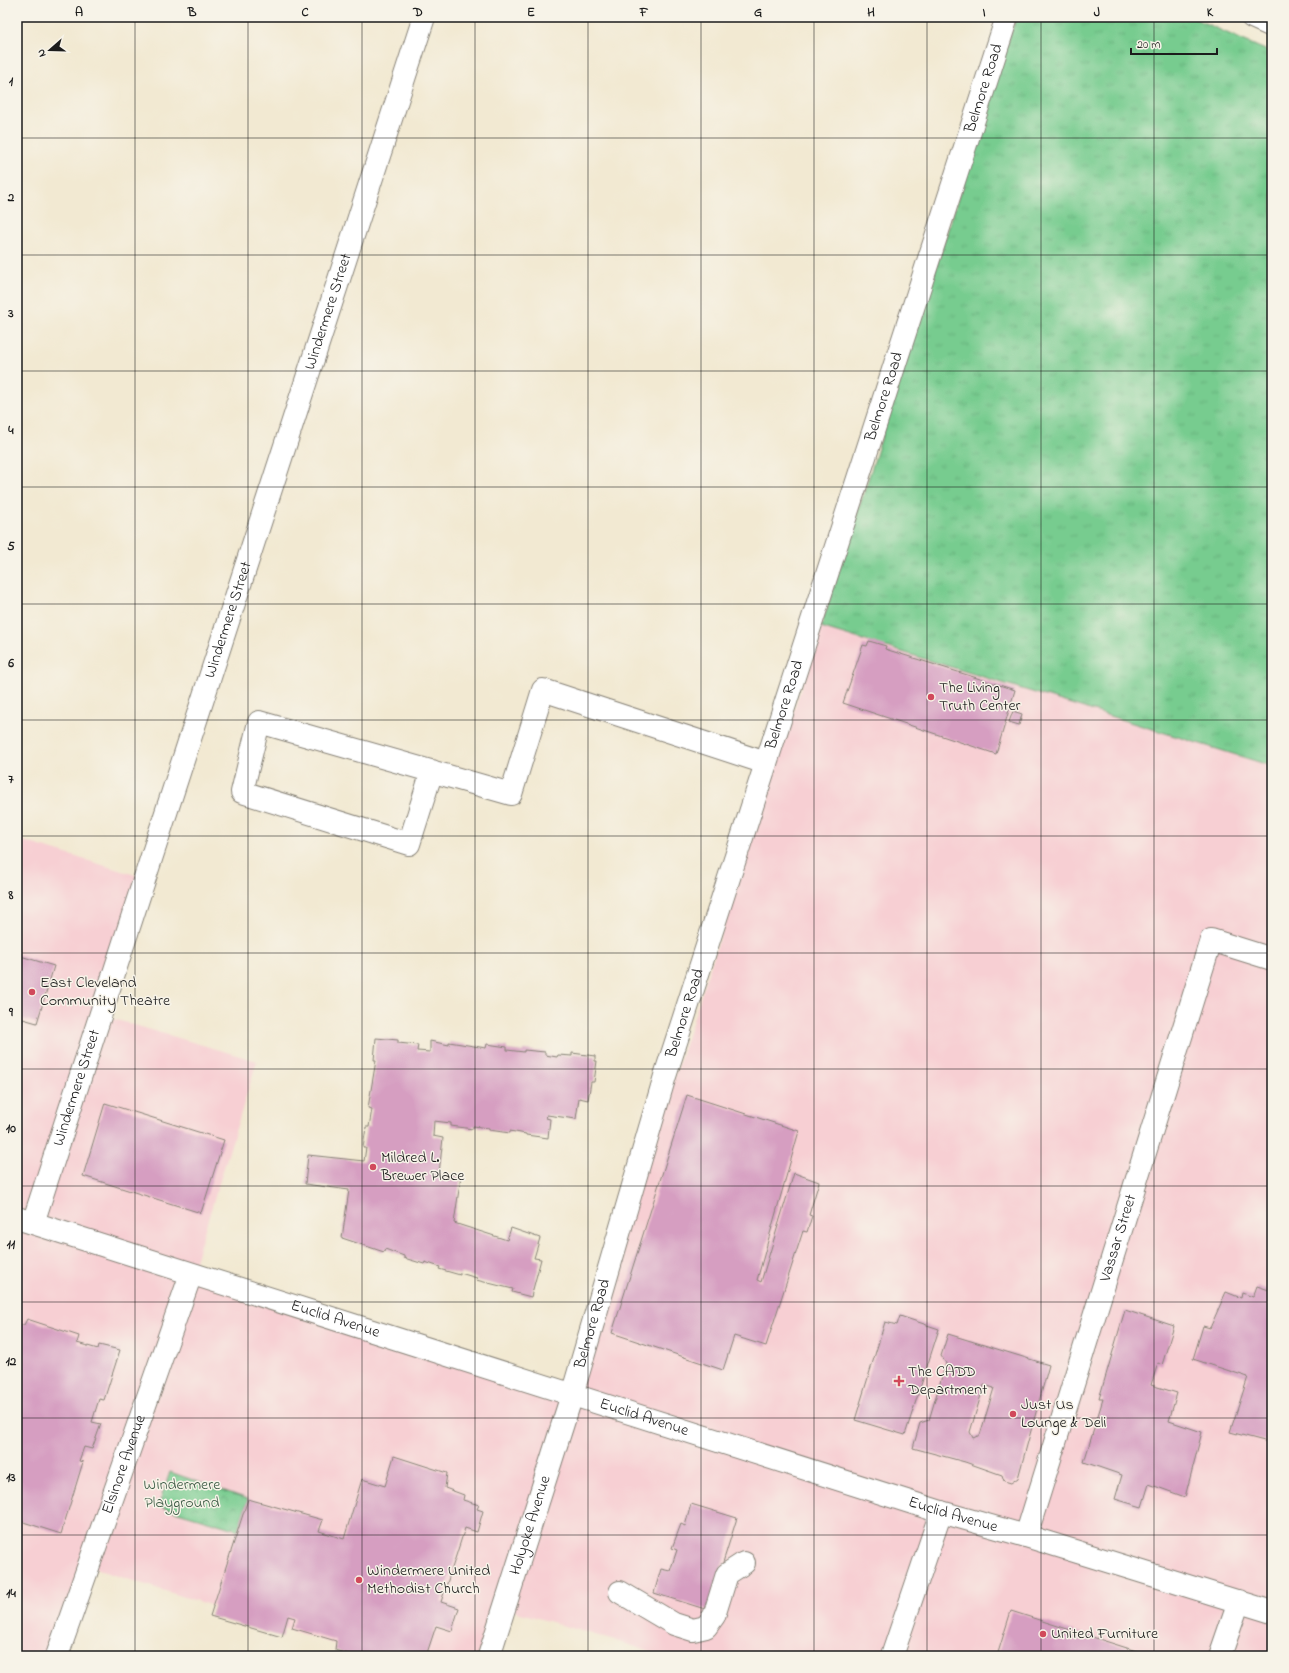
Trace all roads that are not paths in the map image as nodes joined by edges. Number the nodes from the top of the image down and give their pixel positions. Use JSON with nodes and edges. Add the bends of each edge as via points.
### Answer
{"nodes":[{"id":1,"x":424,"y":17,"type":"edge"},
{"id":2,"x":1007,"y":17,"type":"edge"},
{"id":3,"x":1252,"y":17,"type":"edge"},
{"id":4,"x":1272,"y":26,"type":"edge"},
{"id":5,"x":766,"y":763,"type":"junction"},
{"id":6,"x":432,"y":771,"type":"junction"},
{"id":7,"x":1272,"y":959,"type":"edge"},
{"id":8,"x":25,"y":1221,"type":"edge"},
{"id":9,"x":191,"y":1274,"type":"junction"},
{"id":10,"x":572,"y":1395,"type":"junction"},
{"id":11,"x":941,"y":1512,"type":"junction"},
{"id":12,"x":1026,"y":1536,"type":"junction"},
{"id":13,"x":744,"y":1563,"type":"dead end"},
{"id":14,"x":620,"y":1592,"type":"dead end"},
{"id":15,"x":1239,"y":1601,"type":"junction"},
{"id":16,"x":1272,"y":1612,"type":"edge"},
{"id":17,"x":57,"y":1656,"type":"edge"},
{"id":18,"x":488,"y":1656,"type":"edge"},
{"id":19,"x":892,"y":1656,"type":"edge"},
{"id":20,"x":1220,"y":1656,"type":"edge"}],
"edges":[{"from":1,"to":8,"type":"street","name":"Windermere Street"},
{"from":2,"to":5,"type":"street","name":"Belmore Road"},
{"from":3,"to":4,"type":"street"},
{"from":5,"to":6,"type":"street","via":[[543,690],[511,794]]},
{"from":5,"to":10,"type":"street","name":"Belmore Road","via":[[665,1076]]},
{"from":6,"to":6,"type":"street","via":[[259,722],[242,792],[409,844]]},
{"from":7,"to":12,"type":"street","name":"Vassar Street","via":[[1211,940]]},
{"from":8,"to":9,"type":"street","name":"Euclid Avenue"},
{"from":9,"to":10,"type":"street","name":"Euclid Avenue"},
{"from":9,"to":17,"type":"street","name":"Elsinore Avenue"},
{"from":10,"to":11,"type":"street","name":"Euclid Avenue"},
{"from":10,"to":18,"type":"street","name":"Holyoke Avenue"},
{"from":11,"to":12,"type":"street","name":"Euclid Avenue"},
{"from":11,"to":19,"type":"street"},
{"from":12,"to":15,"type":"street","name":"Euclid Avenue"},
{"from":13,"to":14,"type":"street","via":[[727,1574],[714,1616],[706,1627],[693,1630],[674,1624]]},
{"from":15,"to":16,"type":"street","name":"Euclid Avenue"},
{"from":15,"to":20,"type":"street"}]}
